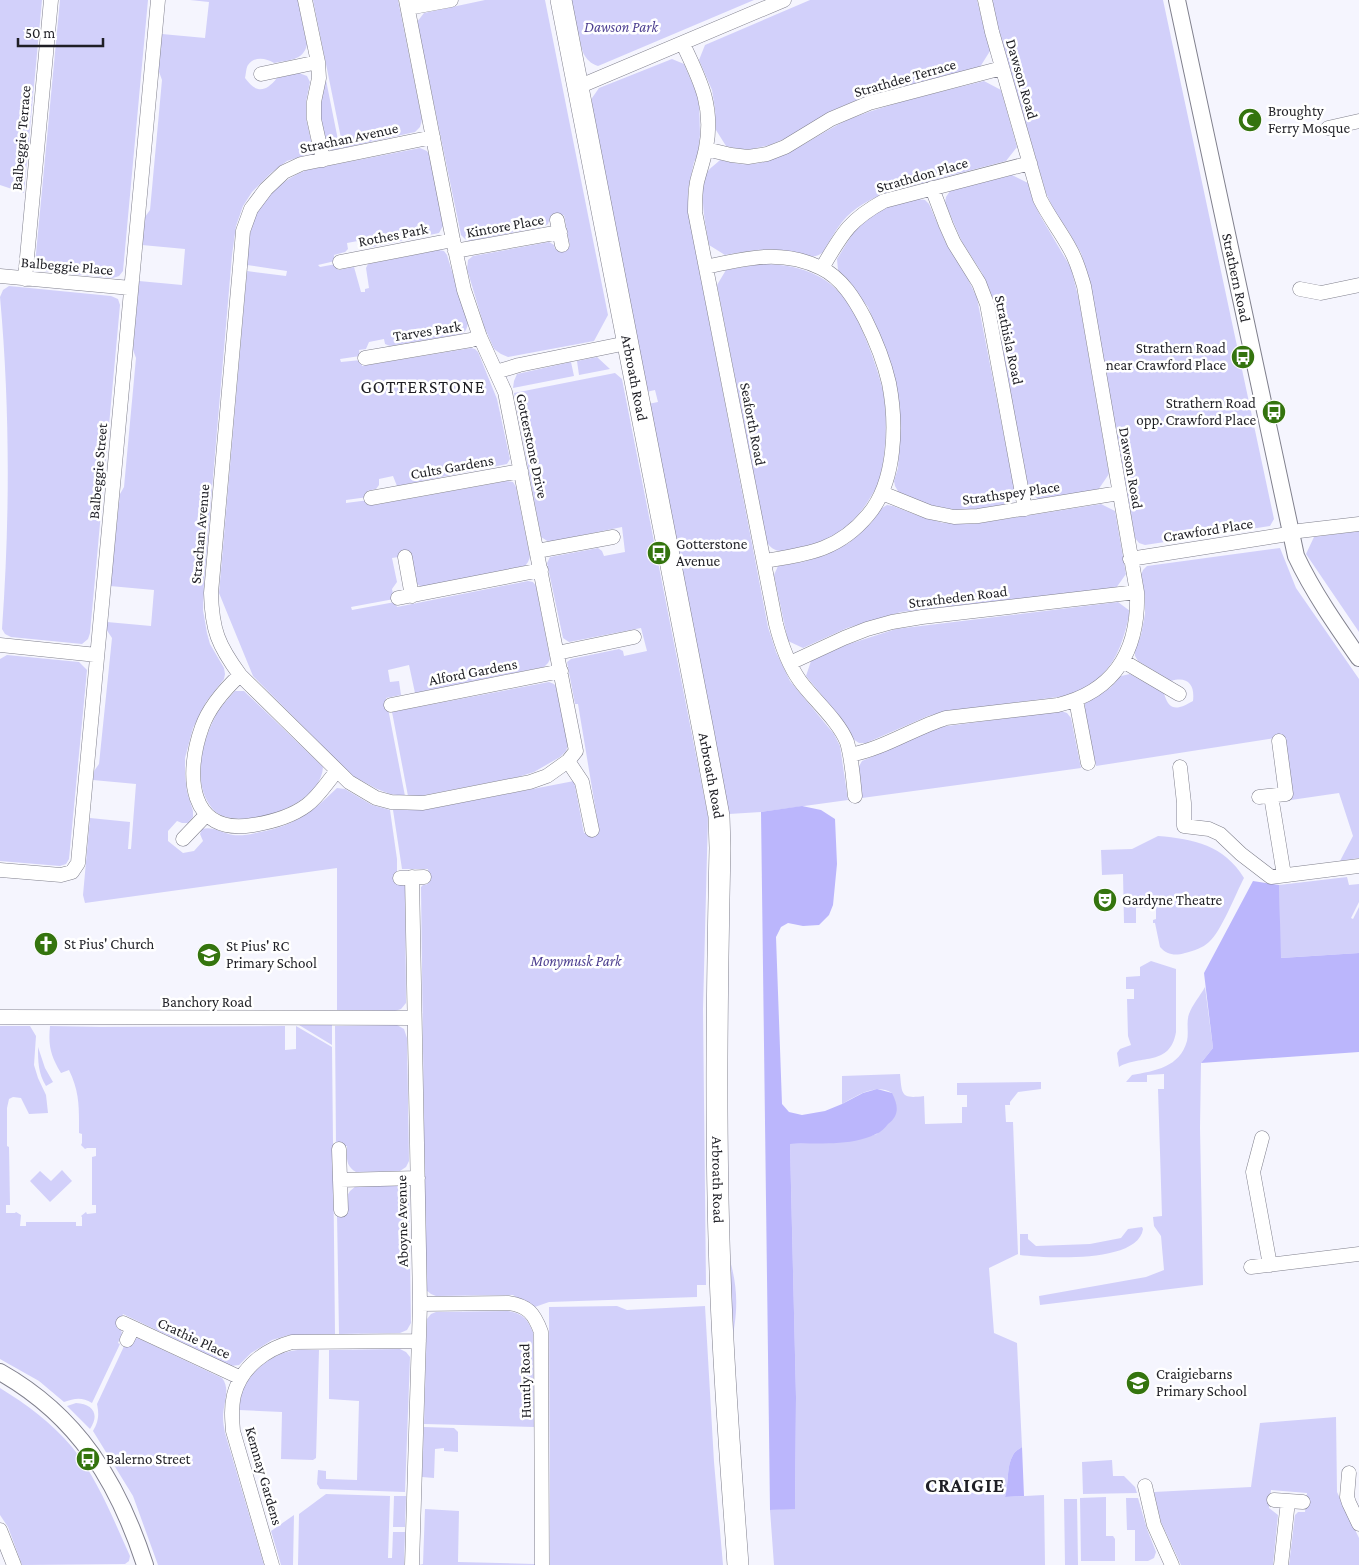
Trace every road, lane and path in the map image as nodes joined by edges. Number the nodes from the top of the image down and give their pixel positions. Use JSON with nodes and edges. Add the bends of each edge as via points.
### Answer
{"nodes":[{"id":1,"x":51,"y":0,"type":"edge"},
{"id":2,"x":158,"y":0,"type":"edge"},
{"id":3,"x":305,"y":0,"type":"edge"},
{"id":4,"x":451,"y":0,"type":"edge"},
{"id":5,"x":561,"y":0,"type":"edge"},
{"id":6,"x":784,"y":0,"type":"edge"},
{"id":7,"x":985,"y":0,"type":"edge"},
{"id":8,"x":1177,"y":0,"type":"edge"},
{"id":9,"x":407,"y":4,"type":"edge"},
{"id":10,"x":684,"y":44,"type":"junction"},
{"id":11,"x":318,"y":62,"type":"junction"},
{"id":12,"x":1002,"y":68,"type":"junction"},
{"id":13,"x":261,"y":74,"type":"dead end"},
{"id":14,"x":578,"y":87,"type":"junction"},
{"id":15,"x":1359,"y":121,"type":"edge"},
{"id":16,"x":1328,"y":128,"type":"dead end"},
{"id":17,"x":433,"y":137,"type":"junction"},
{"id":18,"x":706,"y":149,"type":"junction"},
{"id":19,"x":323,"y":160,"type":"junction"},
{"id":20,"x":1030,"y":163,"type":"junction"},
{"id":21,"x":932,"y":188,"type":"junction"},
{"id":22,"x":560,"y":232,"type":"dead end"},
{"id":23,"x":454,"y":245,"type":"junction"},
{"id":24,"x":340,"y":262,"type":"dead end"},
{"id":25,"x":706,"y":267,"type":"junction"},
{"id":26,"x":822,"y":268,"type":"junction"},
{"id":27,"x":0,"y":276,"type":"edge"},
{"id":28,"x":25,"y":279,"type":"junction"},
{"id":29,"x":1359,"y":285,"type":"edge"},
{"id":30,"x":131,"y":288,"type":"junction"},
{"id":31,"x":1300,"y":289,"type":"dead end"},
{"id":32,"x":480,"y":337,"type":"junction"},
{"id":33,"x":376,"y":342,"type":"dead end"},
{"id":34,"x":627,"y":343,"type":"junction"},
{"id":35,"x":496,"y":372,"type":"junction"},
{"id":36,"x":521,"y":471,"type":"junction"},
{"id":37,"x":882,"y":493,"type":"junction"},
{"id":38,"x":1119,"y":493,"type":"junction"},
{"id":39,"x":371,"y":498,"type":"dead end"},
{"id":40,"x":1025,"y":509,"type":"junction"},
{"id":41,"x":1359,"y":524,"type":"edge"},
{"id":42,"x":1290,"y":533,"type":"junction"},
{"id":43,"x":613,"y":537,"type":"dead end"},
{"id":44,"x":537,"y":551,"type":"junction"},
{"id":45,"x":404,"y":557,"type":"dead end"},
{"id":46,"x":1130,"y":559,"type":"junction"},
{"id":47,"x":764,"y":561,"type":"junction"},
{"id":48,"x":541,"y":570,"type":"junction"},
{"id":49,"x":1137,"y":592,"type":"junction"},
{"id":50,"x":412,"y":596,"type":"junction"},
{"id":51,"x":398,"y":598,"type":"dead end"},
{"id":52,"x":634,"y":637,"type":"dead end"},
{"id":53,"x":0,"y":645,"type":"edge"},
{"id":54,"x":557,"y":653,"type":"junction"},
{"id":55,"x":97,"y":655,"type":"junction"},
{"id":56,"x":1359,"y":658,"type":"edge"},
{"id":57,"x":1123,"y":660,"type":"junction"},
{"id":58,"x":790,"y":663,"type":"junction"},
{"id":59,"x":561,"y":671,"type":"junction"},
{"id":60,"x":240,"y":675,"type":"junction"},
{"id":61,"x":1179,"y":694,"type":"dead end"},
{"id":62,"x":1076,"y":700,"type":"junction"},
{"id":63,"x":391,"y":705,"type":"dead end"},
{"id":64,"x":1279,"y":740,"type":"dead end"},
{"id":65,"x":850,"y":755,"type":"junction"},
{"id":66,"x":568,"y":761,"type":"junction"},
{"id":67,"x":1088,"y":763,"type":"dead end"},
{"id":68,"x":1180,"y":766,"type":"dead end"},
{"id":69,"x":337,"y":771,"type":"junction"},
{"id":70,"x":855,"y":796,"type":"dead end"},
{"id":71,"x":206,"y":815,"type":"junction"},
{"id":72,"x":592,"y":830,"type":"dead end"},
{"id":73,"x":183,"y":839,"type":"dead end"},
{"id":74,"x":1359,"y":866,"type":"edge"},
{"id":75,"x":0,"y":870,"type":"edge"},
{"id":76,"x":1284,"y":875,"type":"junction"},
{"id":77,"x":412,"y":877,"type":"dead end"},
{"id":78,"x":0,"y":1017,"type":"edge"},
{"id":79,"x":414,"y":1018,"type":"junction"},
{"id":80,"x":1262,"y":1138,"type":"dead end"},
{"id":81,"x":340,"y":1149,"type":"dead end"},
{"id":82,"x":418,"y":1178,"type":"junction"},
{"id":83,"x":340,"y":1180,"type":"junction"},
{"id":84,"x":341,"y":1210,"type":"dead end"},
{"id":85,"x":1359,"y":1254,"type":"edge"},
{"id":86,"x":1270,"y":1265,"type":"junction"},
{"id":87,"x":1251,"y":1267,"type":"dead end"},
{"id":88,"x":420,"y":1304,"type":"junction"},
{"id":89,"x":128,"y":1330,"type":"dead end"},
{"id":90,"x":419,"y":1341,"type":"junction"},
{"id":91,"x":0,"y":1372,"type":"edge"},
{"id":92,"x":241,"y":1378,"type":"junction"},
{"id":93,"x":1349,"y":1474,"type":"dead end"},
{"id":94,"x":1145,"y":1486,"type":"dead end"},
{"id":95,"x":1274,"y":1500,"type":"dead end"},
{"id":96,"x":1288,"y":1501,"type":"junction"},
{"id":97,"x":1303,"y":1502,"type":"dead end"},
{"id":98,"x":1359,"y":1524,"type":"edge"},
{"id":99,"x":0,"y":1530,"type":"edge"},
{"id":100,"x":14,"y":1565,"type":"edge"},
{"id":101,"x":145,"y":1565,"type":"edge"},
{"id":102,"x":272,"y":1565,"type":"edge"},
{"id":103,"x":412,"y":1565,"type":"edge"},
{"id":104,"x":542,"y":1565,"type":"edge"},
{"id":105,"x":738,"y":1565,"type":"edge"},
{"id":106,"x":1171,"y":1565,"type":"edge"},
{"id":107,"x":1281,"y":1565,"type":"edge"}],
"edges":[{"from":1,"to":28,"type":"street","name":"Balbeggie Terrace"},
{"from":2,"to":30,"type":"street","name":"Balbeggie Street"},
{"from":3,"to":11,"type":"street"},
{"from":4,"to":9,"type":"street","name":"Gotterstone Drive"},
{"from":5,"to":14,"type":"main road","name":"Arbroath Road"},
{"from":6,"to":10,"type":"street"},
{"from":7,"to":12,"type":"street","name":"Dawson Road"},
{"from":8,"to":42,"type":"street","name":"Strathern Road"},
{"from":9,"to":17,"type":"street","name":"Gotterstone Drive"},
{"from":10,"to":14,"type":"street"},
{"from":10,"to":18,"type":"street","name":"Seaforth Road","via":[[708,107]]},
{"from":11,"to":13,"type":"street"},
{"from":11,"to":19,"type":"street","via":[[314,119]]},
{"from":12,"to":18,"type":"street","name":"Strathdee Terrace","via":[[869,103],[831,119],[767,154],[739,156]]},
{"from":12,"to":20,"type":"street","name":"Dawson Road"},
{"from":14,"to":34,"type":"main road","name":"Arbroath Road"},
{"from":15,"to":16,"type":"street"},
{"from":17,"to":19,"type":"street","name":"Strachan Avenue"},
{"from":17,"to":23,"type":"street","name":"Gotterstone Drive"},
{"from":18,"to":25,"type":"street","name":"Seaforth Road","via":[[695,197]]},
{"from":19,"to":60,"type":"street","name":"Strachan Avenue","via":[[284,172],[251,209],[244,231],[211,593],[215,632],[225,655]]},
{"from":20,"to":21,"type":"street","name":"Strathdon Place"},
{"from":20,"to":38,"type":"street","name":"Dawson Road","via":[[1040,199],[1070,248],[1082,279]]},
{"from":21,"to":26,"type":"street","name":"Strathdon Place","via":[[884,201],[868,210],[840,237]]},
{"from":21,"to":40,"type":"street","name":"Strathisla Road","via":[[954,243],[979,283],[987,304]]},
{"from":22,"to":23,"type":"street","name":"Kintore Place"},
{"from":23,"to":24,"type":"street","name":"Rothes Park"},
{"from":23,"to":32,"type":"street","name":"Gotterstone Drive","via":[[464,290]]},
{"from":25,"to":26,"type":"street","via":[[777,256]]},
{"from":25,"to":47,"type":"street","name":"Seaforth Road"},
{"from":26,"to":37,"type":"street","via":[[855,301],[879,351],[889,384],[892,445],[890,470]]},
{"from":27,"to":28,"type":"street","name":"Balbeggie Place"},
{"from":28,"to":30,"type":"street","name":"Balbeggie Place"},
{"from":29,"to":31,"type":"street","via":[[1321,293]]},
{"from":30,"to":55,"type":"street","name":"Balbeggie Street"},
{"from":32,"to":33,"type":"street","name":"Tarves Park","via":[[372,357]]},
{"from":32,"to":35,"type":"street","name":"Gotterstone Drive"},
{"from":34,"to":35,"type":"street"},
{"from":34,"to":105,"type":"main road","name":"Arbroath Road","via":[[719,816],[718,1222]]},
{"from":35,"to":36,"type":"street","name":"Gotterstone Drive","via":[[505,392]]},
{"from":36,"to":39,"type":"street","name":"Cults Gardens","via":[[387,488]]},
{"from":36,"to":44,"type":"street","name":"Gotterstone Drive"},
{"from":37,"to":40,"type":"street","name":"Strathspey Place","via":[[929,512],[954,517]]},
{"from":37,"to":47,"type":"street","via":[[870,514],[851,533],[829,546],[808,554]]},
{"from":38,"to":40,"type":"street","name":"Strathspey Place"},
{"from":38,"to":46,"type":"street","name":"Dawson Road"},
{"from":41,"to":42,"type":"street","name":"Crawford Place"},
{"from":42,"to":46,"type":"street","name":"Crawford Place"},
{"from":42,"to":56,"type":"street","name":"Strathern Road","via":[[1306,577]]},
{"from":43,"to":44,"type":"street"},
{"from":44,"to":48,"type":"street","name":"Gotterstone Drive"},
{"from":45,"to":50,"type":"street"},
{"from":46,"to":49,"type":"street","name":"Dawson Road"},
{"from":47,"to":58,"type":"street","name":"Seaforth Road","via":[[781,644]]},
{"from":48,"to":50,"type":"street"},
{"from":48,"to":54,"type":"street","name":"Gotterstone Drive"},
{"from":49,"to":57,"type":"street","name":"Dawson Road","via":[[1134,635]]},
{"from":49,"to":58,"type":"street","name":"Stratheden Road","via":[[892,622],[844,638]]},
{"from":50,"to":51,"type":"street"},
{"from":52,"to":54,"type":"street"},
{"from":53,"to":55,"type":"street"},
{"from":54,"to":59,"type":"street","name":"Gotterstone Drive"},
{"from":55,"to":75,"type":"street","name":"Balbeggie Street","via":[[78,863],[72,872],[61,875]]},
{"from":57,"to":61,"type":"street"},
{"from":57,"to":62,"type":"street","name":"Dawson Road","via":[[1109,678]]},
{"from":58,"to":65,"type":"street","name":"Seaforth Road","via":[[840,729]]},
{"from":59,"to":63,"type":"street","name":"Alford Gardens"},
{"from":59,"to":66,"type":"street","name":"Gotterstone Drive","via":[[576,751]]},
{"from":60,"to":69,"type":"street","name":"Strachan Avenue"},
{"from":60,"to":71,"type":"street","via":[[214,703],[202,726],[194,753],[192,777],[196,798]]},
{"from":62,"to":65,"type":"street","name":"Dawson Road","via":[[946,718]]},
{"from":62,"to":67,"type":"street"},
{"from":64,"to":76,"type":"street","via":[[1286,794],[1265,797]]},
{"from":65,"to":70,"type":"street","name":"Seaforth Road"},
{"from":66,"to":69,"type":"street","name":"Strachan Avenue","via":[[547,776],[530,782],[423,803],[376,798],[348,782]]},
{"from":66,"to":72,"type":"street","via":[[582,782]]},
{"from":68,"to":76,"type":"street","via":[[1184,826],[1220,834],[1271,877]]},
{"from":69,"to":71,"type":"street","via":[[306,806],[287,817],[244,827],[222,824]]},
{"from":71,"to":73,"type":"street"},
{"from":74,"to":76,"type":"street"},
{"from":77,"to":79,"type":"street","name":"Aboyne Avenue"},
{"from":78,"to":79,"type":"street","name":"Banchory Road"},
{"from":79,"to":82,"type":"street","name":"Aboyne Avenue"},
{"from":80,"to":86,"type":"street","via":[[1253,1172]]},
{"from":81,"to":83,"type":"street"},
{"from":82,"to":83,"type":"street"},
{"from":82,"to":88,"type":"street","name":"Aboyne Avenue"},
{"from":83,"to":84,"type":"street"},
{"from":85,"to":86,"type":"street"},
{"from":86,"to":87,"type":"street"},
{"from":88,"to":90,"type":"street","name":"Aboyne Avenue"},
{"from":88,"to":104,"type":"street","name":"Huntly Road","via":[[508,1303],[527,1309],[536,1319],[540,1332]]},
{"from":89,"to":92,"type":"street","name":"Crathie Place"},
{"from":90,"to":92,"type":"street","name":"Kemnay Gardens","via":[[292,1342],[266,1353],[252,1363]]},
{"from":90,"to":103,"type":"street","name":"Aboyne Avenue"},
{"from":91,"to":101,"type":"street","via":[[56,1412],[82,1439],[120,1500]]},
{"from":92,"to":102,"type":"street","name":"Kemnay Gardens","via":[[234,1394],[233,1431]]},
{"from":93,"to":98,"type":"street","via":[[1348,1503]]},
{"from":94,"to":106,"type":"street","via":[[1154,1525]]},
{"from":95,"to":96,"type":"street"},
{"from":96,"to":97,"type":"street"},
{"from":96,"to":107,"type":"street"},
{"from":99,"to":100,"type":"street"}]}
